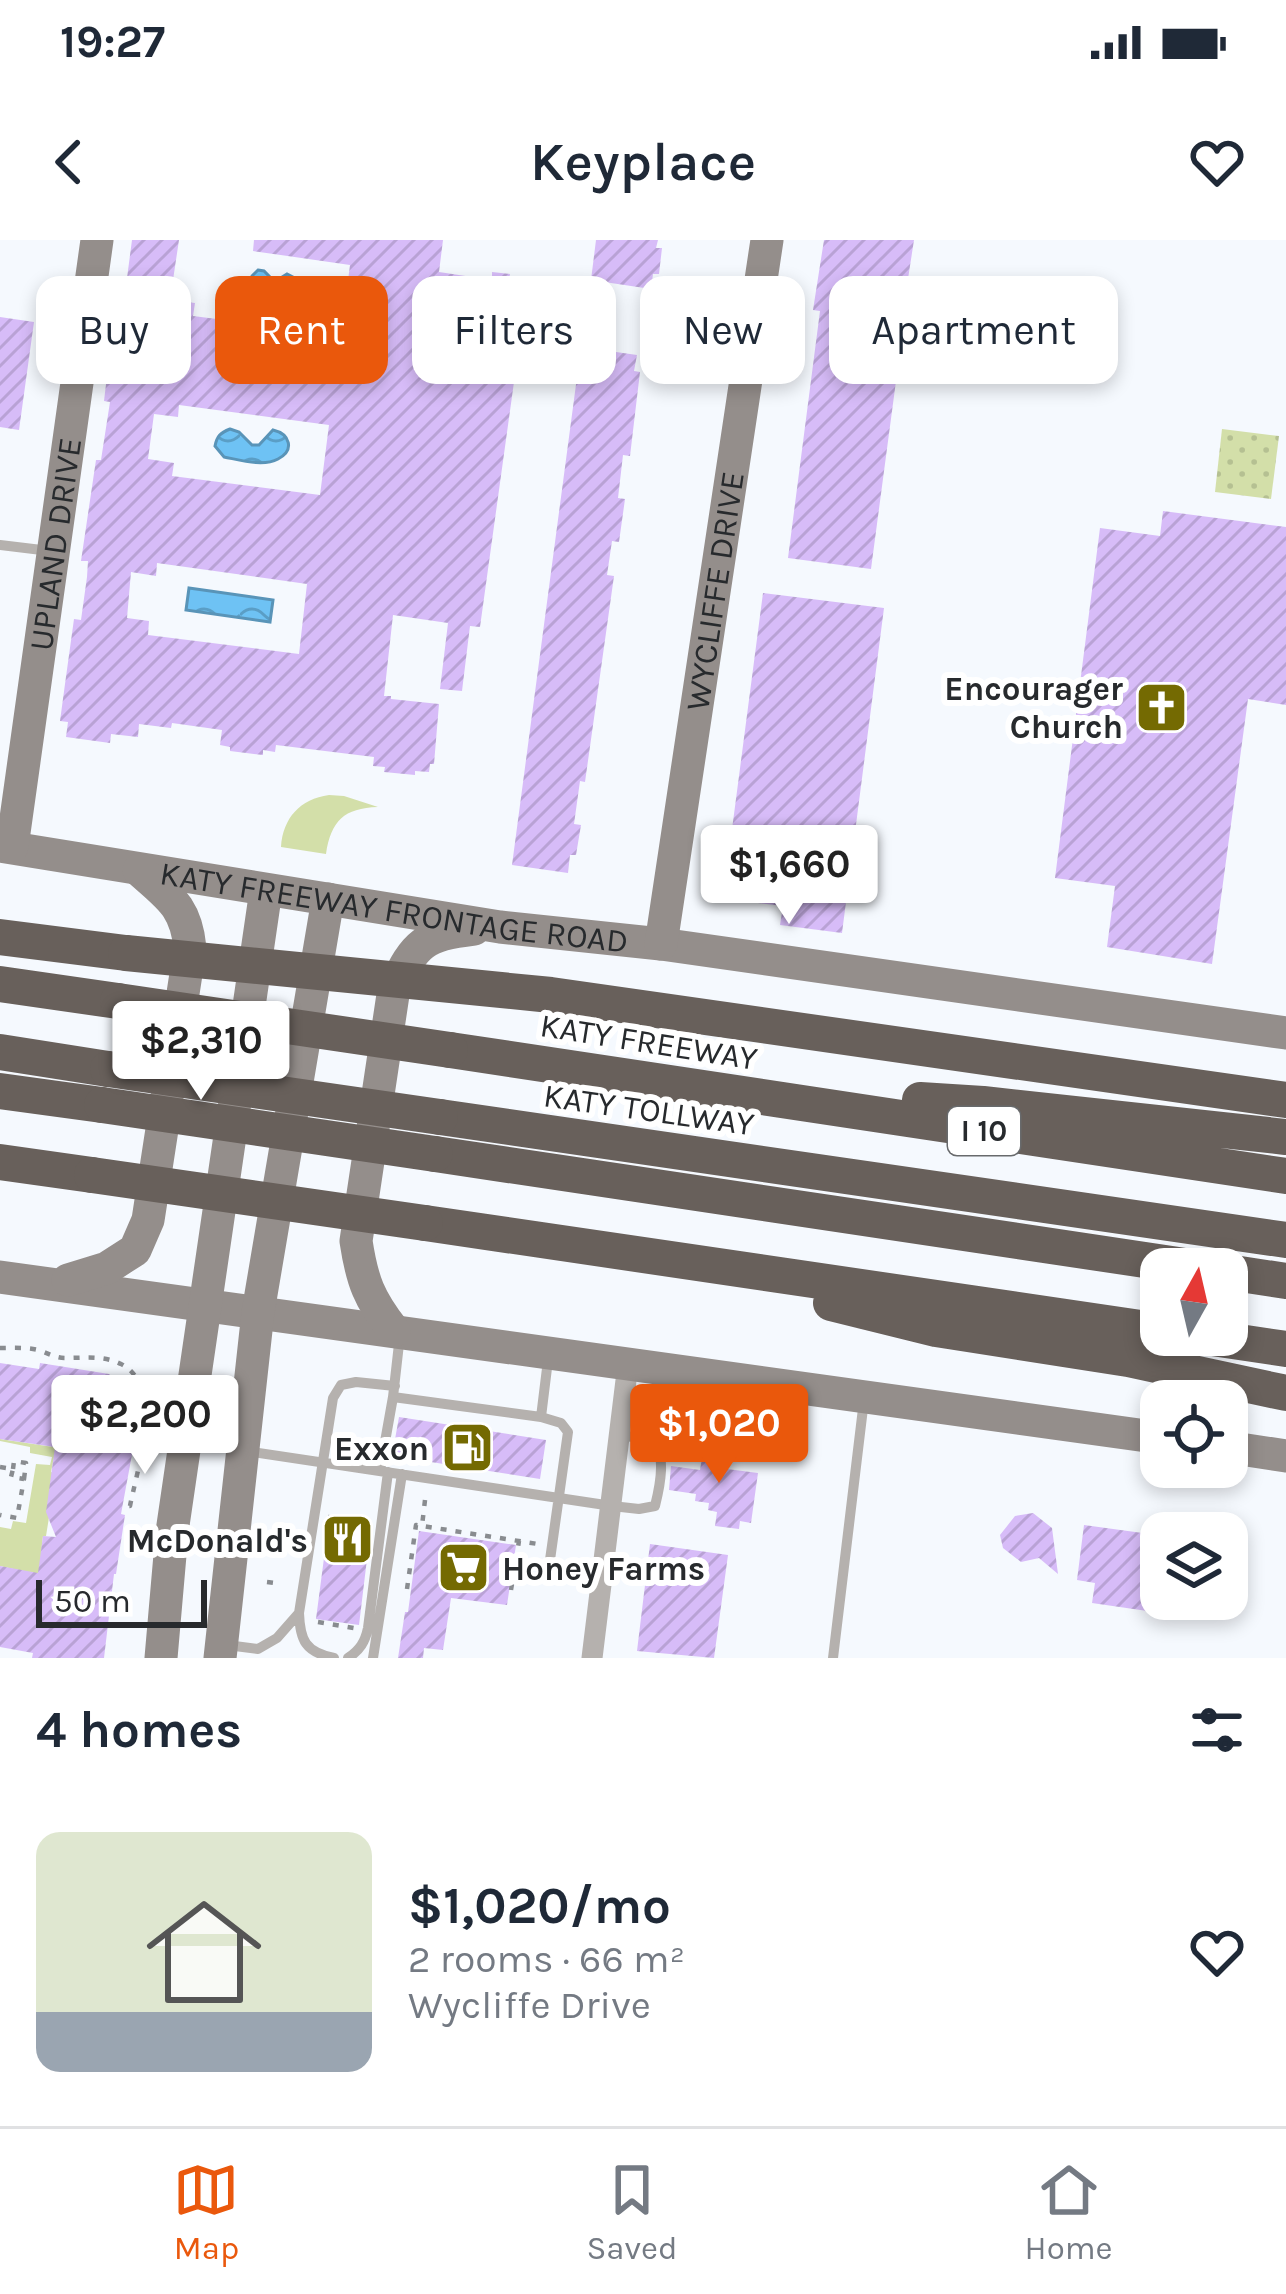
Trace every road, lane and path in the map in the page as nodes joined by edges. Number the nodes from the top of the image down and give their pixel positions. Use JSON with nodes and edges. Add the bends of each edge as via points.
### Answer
{"nodes":[{"id":1,"x":97,"y":240,"type":"edge"},
{"id":2,"x":767,"y":240,"type":"edge"},
{"id":3,"x":0,"y":545,"type":"edge"},
{"id":4,"x":53,"y":551,"type":"junction"},
{"id":5,"x":6,"y":847,"type":"edge"},
{"id":6,"x":139,"y":870,"type":"junction"},
{"id":7,"x":266,"y":890,"type":"junction"},
{"id":8,"x":328,"y":899,"type":"junction"},
{"id":9,"x":500,"y":927,"type":"junction"},
{"id":10,"x":0,"y":937,"type":"edge"},
{"id":11,"x":662,"y":944,"type":"junction"},
{"id":12,"x":0,"y":984,"type":"edge"},
{"id":13,"x":1286,"y":1033,"type":"edge"},
{"id":14,"x":0,"y":1052,"type":"edge"},
{"id":15,"x":682,"y":1086,"type":"junction"},
{"id":16,"x":0,"y":1090,"type":"edge"},
{"id":17,"x":1286,"y":1100,"type":"edge"},
{"id":18,"x":1286,"y":1137,"type":"edge"},
{"id":19,"x":0,"y":1162,"type":"edge"},
{"id":20,"x":1286,"y":1175,"type":"edge"},
{"id":21,"x":1286,"y":1240,"type":"edge"},
{"id":22,"x":617,"y":1251,"type":"junction"},
{"id":23,"x":1140,"y":1259,"type":"edge"},
{"id":24,"x":1248,"y":1275,"type":"edge"},
{"id":25,"x":0,"y":1276,"type":"edge"},
{"id":26,"x":1286,"y":1281,"type":"edge"},
{"id":27,"x":54,"y":1284,"type":"junction"},
{"id":28,"x":204,"y":1305,"type":"junction"},
{"id":29,"x":258,"y":1312,"type":"junction"},
{"id":30,"x":1140,"y":1327,"type":"edge"},
{"id":31,"x":397,"y":1331,"type":"junction"},
{"id":32,"x":1248,"y":1343,"type":"edge"},
{"id":33,"x":0,"y":1348,"type":"edge"},
{"id":34,"x":1286,"y":1349,"type":"edge"},
{"id":35,"x":549,"y":1353,"type":"junction"},
{"id":36,"x":628,"y":1364,"type":"junction"},
{"id":37,"x":692,"y":1372,"type":"junction"},
{"id":38,"x":771,"y":1384,"type":"junction"},
{"id":39,"x":394,"y":1392,"type":"junction"},
{"id":40,"x":1286,"y":1393,"type":"edge"},
{"id":41,"x":865,"y":1397,"type":"junction"},
{"id":42,"x":541,"y":1417,"type":"junction"},
{"id":43,"x":688,"y":1423,"type":"junction"},
{"id":44,"x":1140,"y":1435,"type":"edge"},
{"id":45,"x":620,"y":1436,"type":"junction"},
{"id":46,"x":657,"y":1446,"type":"junction"},
{"id":47,"x":1248,"y":1450,"type":"edge"},
{"id":48,"x":242,"y":1451,"type":"junction"},
{"id":49,"x":1286,"y":1456,"type":"edge"},
{"id":50,"x":324,"y":1462,"type":"junction"},
{"id":51,"x":0,"y":1467,"type":"edge"},
{"id":52,"x":13,"y":1469,"type":"junction"},
{"id":53,"x":384,"y":1471,"type":"junction"},
{"id":54,"x":402,"y":1474,"type":"junction"},
{"id":55,"x":24,"y":1479,"type":"junction"},
{"id":56,"x":560,"y":1498,"type":"junction"},
{"id":57,"x":425,"y":1500,"type":"dead end"},
{"id":58,"x":125,"y":1506,"type":"dead end"},
{"id":59,"x":612,"y":1506,"type":"junction"},
{"id":60,"x":0,"y":1515,"type":"edge"},
{"id":61,"x":326,"y":1517,"type":"dead end"},
{"id":62,"x":373,"y":1524,"type":"dead end"},
{"id":63,"x":422,"y":1526,"type":"junction"},
{"id":64,"x":519,"y":1540,"type":"junction"},
{"id":65,"x":539,"y":1544,"type":"dead end"},
{"id":66,"x":603,"y":1581,"type":"junction"},
{"id":67,"x":407,"y":1589,"type":"dead end"},
{"id":68,"x":511,"y":1590,"type":"dead end"},
{"id":69,"x":299,"y":1613,"type":"junction"},
{"id":70,"x":312,"y":1622,"type":"dead end"},
{"id":71,"x":359,"y":1628,"type":"dead end"},
{"id":72,"x":300,"y":1635,"type":"junction"},
{"id":73,"x":258,"y":1649,"type":"junction"},
{"id":74,"x":220,"y":1652,"type":"edge"},
{"id":75,"x":298,"y":1652,"type":"dead end"},
{"id":76,"x":273,"y":1657,"type":"edge"},
{"id":77,"x":349,"y":1657,"type":"edge"},
{"id":78,"x":161,"y":1658,"type":"edge"},
{"id":79,"x":334,"y":1658,"type":"edge"},
{"id":80,"x":373,"y":1658,"type":"edge"},
{"id":81,"x":592,"y":1658,"type":"edge"},
{"id":82,"x":833,"y":1658,"type":"edge"}],
"edges":[{"from":1,"to":4,"type":"main road","name":"UPLAND DRIVE"},
{"from":2,"to":11,"type":"main road","name":"WYCLIFFE DRIVE"},
{"from":3,"to":4,"type":"lane"},
{"from":4,"to":5,"type":"main road","name":"UPLAND DRIVE"},
{"from":5,"to":6,"type":"main road","name":"KATY FREEWAY FRONTAGE ROAD"},
{"from":6,"to":7,"type":"main road","name":"KATY FREEWAY FRONTAGE ROAD"},
{"from":6,"to":27,"type":"main road","via":[[188,921],[190,948],[148,1220],[135,1250]]},
{"from":7,"to":8,"type":"main road","name":"KATY FREEWAY FRONTAGE ROAD"},
{"from":7,"to":28,"type":"main road"},
{"from":8,"to":9,"type":"main road","name":"KATY FREEWAY FRONTAGE ROAD"},
{"from":8,"to":29,"type":"main road"},
{"from":9,"to":11,"type":"main road","name":"KATY FREEWAY FRONTAGE ROAD"},
{"from":9,"to":31,"type":"main road","via":[[437,933],[409,957],[394,988],[356,1241],[372,1303]]},
{"from":10,"to":17,"type":"highway","bridge":true,"via":[[615,1003]]},
{"from":11,"to":13,"type":"main road","name":"KATY FREEWAY FRONTAGE ROAD"},
{"from":12,"to":15,"type":"highway","name":"KATY FREEWAY","number":"I 10","bridge":true},
{"from":14,"to":21,"type":"highway","name":"KATY TOLLWAY","bridge":true},
{"from":15,"to":18,"type":"highway","via":[[982,1104]]},
{"from":15,"to":20,"type":"highway","name":"KATY FREEWAY","number":"I 10"},
{"from":16,"to":23,"type":"highway","bridge":true},
{"from":19,"to":22,"type":"highway","bridge":true},
{"from":22,"to":30,"type":"highway"},
{"from":22,"to":40,"type":"highway","via":[[936,1329]]},
{"from":24,"to":26,"type":"highway"},
{"from":25,"to":27,"type":"main road"},
{"from":27,"to":28,"type":"main road"},
{"from":28,"to":29,"type":"main road"},
{"from":28,"to":78,"type":"main road"},
{"from":29,"to":31,"type":"main road"},
{"from":29,"to":48,"type":"main road"},
{"from":31,"to":35,"type":"main road"},
{"from":31,"to":39,"type":"lane"},
{"from":32,"to":34,"type":"highway"},
{"from":33,"to":58,"type":"path","via":[[94,1357],[134,1375],[146,1411]]},
{"from":35,"to":36,"type":"main road"},
{"from":35,"to":42,"type":"lane"},
{"from":36,"to":37,"type":"main road"},
{"from":36,"to":45,"type":"street"},
{"from":37,"to":38,"type":"main road"},
{"from":37,"to":43,"type":"lane"},
{"from":38,"to":41,"type":"main road"},
{"from":38,"to":43,"type":"lane","via":[[765,1419],[751,1436]]},
{"from":39,"to":42,"type":"lane"},
{"from":39,"to":50,"type":"lane","via":[[341,1385]]},
{"from":39,"to":53,"type":"lane"},
{"from":41,"to":44,"type":"main road"},
{"from":41,"to":82,"type":"lane"},
{"from":42,"to":56,"type":"lane","via":[[568,1432]]},
{"from":43,"to":46,"type":"lane"},
{"from":45,"to":46,"type":"lane"},
{"from":45,"to":59,"type":"street"},
{"from":46,"to":59,"type":"lane","via":[[655,1506]]},
{"from":47,"to":49,"type":"main road"},
{"from":48,"to":50,"type":"lane"},
{"from":48,"to":74,"type":"main road"},
{"from":50,"to":53,"type":"lane"},
{"from":50,"to":69,"type":"lane"},
{"from":51,"to":52,"type":"path"},
{"from":52,"to":55,"type":"path","via":[[11,1478]]},
{"from":52,"to":55,"type":"path","via":[[14,1461],[26,1463]]},
{"from":53,"to":54,"type":"lane"},
{"from":53,"to":77,"type":"lane","via":[[366,1640]]},
{"from":54,"to":56,"type":"lane"},
{"from":54,"to":80,"type":"lane"},
{"from":55,"to":60,"type":"path","via":[[17,1518]]},
{"from":56,"to":59,"type":"lane"},
{"from":56,"to":66,"type":"lane","via":[[548,1574]]},
{"from":57,"to":63,"type":"path"},
{"from":59,"to":66,"type":"street"},
{"from":61,"to":62,"type":"path"},
{"from":63,"to":64,"type":"path"},
{"from":63,"to":67,"type":"path","via":[[416,1525]]},
{"from":64,"to":65,"type":"path"},
{"from":64,"to":68,"type":"path"},
{"from":66,"to":81,"type":"street"},
{"from":69,"to":72,"type":"lane"},
{"from":69,"to":73,"type":"lane"},
{"from":70,"to":71,"type":"path"},
{"from":72,"to":75,"type":"lane"},
{"from":72,"to":79,"type":"lane","via":[[305,1646]]},
{"from":73,"to":74,"type":"lane"},
{"from":73,"to":76,"type":"lane"}]}
